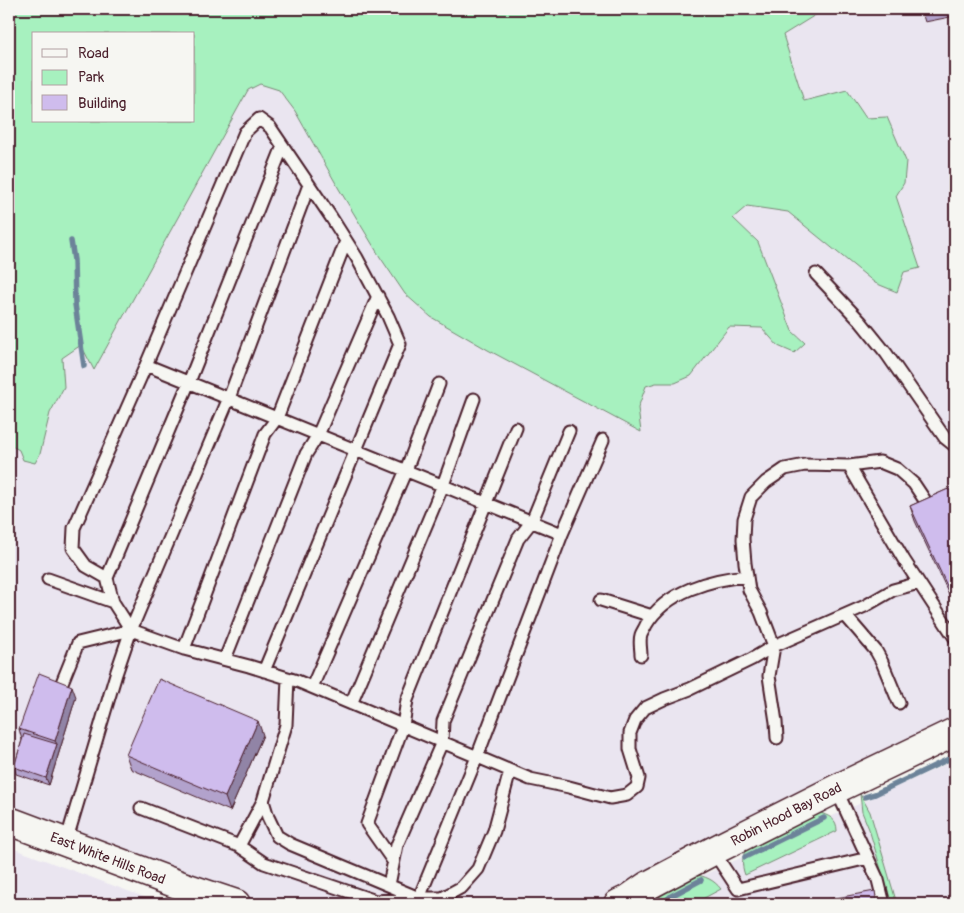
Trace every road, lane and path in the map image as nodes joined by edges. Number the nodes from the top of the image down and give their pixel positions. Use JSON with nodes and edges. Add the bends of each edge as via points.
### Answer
{"nodes":[{"id":1,"x":283,"y":146,"type":"junction"},
{"id":2,"x":310,"y":185,"type":"junction"},
{"id":3,"x":346,"y":241,"type":"junction"},
{"id":4,"x":816,"y":274,"type":"dead end"},
{"id":5,"x":378,"y":296,"type":"junction"},
{"id":6,"x":146,"y":365,"type":"junction"},
{"id":7,"x":189,"y":382,"type":"junction"},
{"id":8,"x":439,"y":384,"type":"dead end"},
{"id":9,"x":229,"y":398,"type":"junction"},
{"id":10,"x":474,"y":399,"type":"dead end"},
{"id":11,"x":276,"y":418,"type":"junction"},
{"id":12,"x":516,"y":428,"type":"dead end"},
{"id":13,"x":569,"y":431,"type":"dead end"},
{"id":14,"x":318,"y":435,"type":"junction"},
{"id":15,"x":603,"y":440,"type":"dead end"},
{"id":16,"x":955,"y":446,"type":"edge"},
{"id":17,"x":356,"y":450,"type":"junction"},
{"id":18,"x":849,"y":466,"type":"junction"},
{"id":19,"x":406,"y":470,"type":"junction"},
{"id":20,"x":443,"y":485,"type":"junction"},
{"id":21,"x":485,"y":502,"type":"junction"},
{"id":22,"x":933,"y":513,"type":"edge"},
{"id":23,"x":532,"y":521,"type":"junction"},
{"id":24,"x":562,"y":534,"type":"junction"},
{"id":25,"x":747,"y":576,"type":"junction"},
{"id":26,"x":107,"y":578,"type":"junction"},
{"id":27,"x":48,"y":579,"type":"dead end"},
{"id":28,"x":919,"y":583,"type":"junction"},
{"id":29,"x":601,"y":600,"type":"dead end"},
{"id":30,"x":113,"y":602,"type":"junction"},
{"id":31,"x":845,"y":615,"type":"junction"},
{"id":32,"x":652,"y":616,"type":"junction"},
{"id":33,"x":132,"y":630,"type":"junction"},
{"id":34,"x":955,"y":638,"type":"edge"},
{"id":35,"x":774,"y":646,"type":"junction"},
{"id":36,"x":184,"y":649,"type":"junction"},
{"id":37,"x":641,"y":655,"type":"dead end"},
{"id":38,"x":225,"y":660,"type":"junction"},
{"id":39,"x":264,"y":671,"type":"junction"},
{"id":40,"x":288,"y":678,"type":"junction"},
{"id":41,"x":312,"y":687,"type":"junction"},
{"id":42,"x":59,"y":690,"type":"edge"},
{"id":43,"x":898,"y":703,"type":"dead end"},
{"id":44,"x":351,"y":704,"type":"junction"},
{"id":45,"x":403,"y":726,"type":"junction"},
{"id":46,"x":955,"y":732,"type":"edge"},
{"id":47,"x":776,"y":738,"type":"dead end"},
{"id":48,"x":442,"y":742,"type":"junction"},
{"id":49,"x":477,"y":757,"type":"junction"},
{"id":50,"x":510,"y":771,"type":"junction"},
{"id":51,"x":836,"y":788,"type":"junction"},
{"id":52,"x":263,"y":801,"type":"junction"},
{"id":53,"x":141,"y":808,"type":"dead end"},
{"id":54,"x":9,"y":821,"type":"edge"},
{"id":55,"x":66,"y":842,"type":"junction"},
{"id":56,"x":239,"y":846,"type":"junction"},
{"id":57,"x":713,"y":851,"type":"junction"},
{"id":58,"x":868,"y":858,"type":"junction"},
{"id":59,"x":393,"y":861,"type":"junction"},
{"id":60,"x":389,"y":885,"type":"junction"},
{"id":61,"x":419,"y":898,"type":"junction"},
{"id":62,"x":622,"y":903,"type":"edge"},
{"id":63,"x":236,"y":904,"type":"edge"},
{"id":64,"x":884,"y":904,"type":"edge"}],
"edges":[{"from":1,"to":2,"type":"lane"},
{"from":1,"to":6,"type":"lane","via":[[270,127],[259,119],[245,132]]},
{"from":1,"to":7,"type":"lane"},
{"from":2,"to":3,"type":"lane"},
{"from":2,"to":9,"type":"lane"},
{"from":3,"to":5,"type":"lane"},
{"from":3,"to":11,"type":"lane"},
{"from":4,"to":16,"type":"lane","via":[[886,352],[945,438]]},
{"from":5,"to":14,"type":"lane"},
{"from":5,"to":17,"type":"lane","via":[[400,344]]},
{"from":6,"to":7,"type":"lane"},
{"from":6,"to":26,"type":"lane","via":[[74,528],[73,548],[86,566]]},
{"from":7,"to":9,"type":"lane"},
{"from":7,"to":26,"type":"lane"},
{"from":8,"to":19,"type":"lane"},
{"from":9,"to":11,"type":"lane"},
{"from":9,"to":33,"type":"lane"},
{"from":10,"to":20,"type":"lane"},
{"from":11,"to":14,"type":"lane"},
{"from":11,"to":36,"type":"lane","via":[[265,434]]},
{"from":12,"to":21,"type":"lane"},
{"from":13,"to":23,"type":"lane"},
{"from":14,"to":17,"type":"lane"},
{"from":14,"to":38,"type":"lane","via":[[306,454]]},
{"from":15,"to":24,"type":"lane"},
{"from":17,"to":19,"type":"lane"},
{"from":17,"to":39,"type":"lane"},
{"from":18,"to":22,"type":"lane","via":[[880,462],[897,469],[914,484]]},
{"from":18,"to":25,"type":"lane","via":[[805,465],[785,469],[751,497],[744,519]]},
{"from":18,"to":28,"type":"lane"},
{"from":19,"to":20,"type":"lane"},
{"from":19,"to":41,"type":"lane"},
{"from":20,"to":21,"type":"lane"},
{"from":20,"to":44,"type":"lane"},
{"from":21,"to":23,"type":"lane"},
{"from":21,"to":45,"type":"lane","via":[[407,700]]},
{"from":23,"to":24,"type":"lane"},
{"from":23,"to":48,"type":"lane","via":[[518,539],[442,721]]},
{"from":24,"to":49,"type":"lane"},
{"from":25,"to":32,"type":"lane","via":[[710,582],[691,589],[668,601]]},
{"from":25,"to":35,"type":"lane","via":[[749,590]]},
{"from":26,"to":30,"type":"lane"},
{"from":27,"to":30,"type":"lane"},
{"from":28,"to":31,"type":"lane","via":[[893,590]]},
{"from":28,"to":34,"type":"lane"},
{"from":29,"to":32,"type":"lane"},
{"from":30,"to":33,"type":"lane"},
{"from":31,"to":35,"type":"lane"},
{"from":31,"to":43,"type":"lane","via":[[876,651]]},
{"from":32,"to":37,"type":"lane","via":[[641,635]]},
{"from":33,"to":36,"type":"lane"},
{"from":33,"to":42,"type":"lane","via":[[78,643]]},
{"from":33,"to":55,"type":"lane"},
{"from":35,"to":47,"type":"lane","via":[[770,676]]},
{"from":35,"to":50,"type":"lane","via":[[690,690],[645,708],[630,733],[630,749],[639,778],[637,788],[627,795],[610,798],[530,779]]},
{"from":36,"to":38,"type":"lane"},
{"from":38,"to":39,"type":"lane"},
{"from":39,"to":40,"type":"lane"},
{"from":40,"to":41,"type":"lane"},
{"from":40,"to":52,"type":"lane","via":[[286,725]]},
{"from":41,"to":44,"type":"lane"},
{"from":44,"to":45,"type":"lane"},
{"from":45,"to":48,"type":"lane"},
{"from":45,"to":59,"type":"lane","via":[[367,824]]},
{"from":46,"to":51,"type":"street","name":"Robin Hood Bay Road"},
{"from":48,"to":49,"type":"lane"},
{"from":48,"to":59,"type":"lane","via":[[396,845]]},
{"from":49,"to":50,"type":"lane"},
{"from":49,"to":61,"type":"lane"},
{"from":50,"to":61,"type":"lane","via":[[494,831],[478,869],[462,887],[442,898]]},
{"from":51,"to":57,"type":"street","name":"Robin Hood Bay Road"},
{"from":51,"to":58,"type":"lane"},
{"from":52,"to":56,"type":"lane"},
{"from":52,"to":60,"type":"lane","via":[[277,836]]},
{"from":53,"to":56,"type":"lane"},
{"from":54,"to":55,"type":"street","name":"East White Hills Road"},
{"from":55,"to":63,"type":"street","name":"East White Hills Road"},
{"from":56,"to":61,"type":"lane","via":[[264,863],[376,901]]},
{"from":57,"to":58,"type":"lane","via":[[738,889]]},
{"from":57,"to":62,"type":"street","name":"Robin Hood Bay Road"},
{"from":58,"to":64,"type":"lane"},
{"from":59,"to":60,"type":"lane"},
{"from":60,"to":61,"type":"lane"}]}
